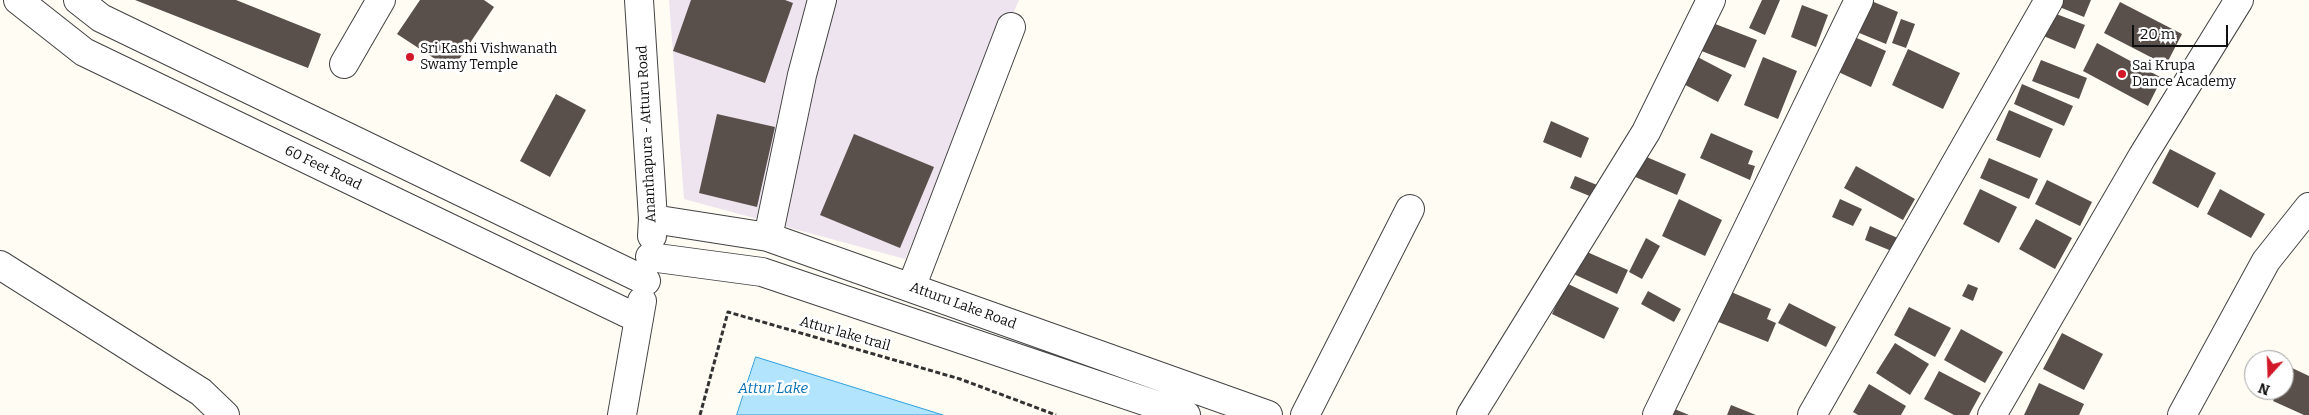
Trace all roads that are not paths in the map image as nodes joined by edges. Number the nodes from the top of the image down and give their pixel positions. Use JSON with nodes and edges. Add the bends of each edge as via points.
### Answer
{"nodes":[{"id":1,"x":18,"y":0,"type":"edge"},
{"id":2,"x":78,"y":0,"type":"edge"},
{"id":3,"x":381,"y":0,"type":"edge"},
{"id":4,"x":639,"y":0,"type":"edge"},
{"id":5,"x":822,"y":0,"type":"edge"},
{"id":6,"x":1711,"y":0,"type":"edge"},
{"id":7,"x":1859,"y":0,"type":"edge"},
{"id":8,"x":2050,"y":0,"type":"edge"},
{"id":9,"x":2239,"y":0,"type":"edge"},
{"id":10,"x":1011,"y":27,"type":"dead end"},
{"id":11,"x":344,"y":64,"type":"dead end"},
{"id":12,"x":2309,"y":208,"type":"edge"},
{"id":13,"x":1410,"y":210,"type":"dead end"},
{"id":14,"x":653,"y":219,"type":"junction"},
{"id":15,"x":768,"y":237,"type":"junction"},
{"id":16,"x":0,"y":265,"type":"edge"},
{"id":17,"x":648,"y":269,"type":"junction"},
{"id":18,"x":911,"y":288,"type":"junction"},
{"id":19,"x":638,"y":319,"type":"junction"},
{"id":20,"x":225,"y":415,"type":"edge"},
{"id":21,"x":622,"y":415,"type":"edge"},
{"id":22,"x":1186,"y":415,"type":"edge"},
{"id":23,"x":1268,"y":415,"type":"edge"},
{"id":24,"x":1305,"y":415,"type":"edge"},
{"id":25,"x":1471,"y":415,"type":"edge"},
{"id":26,"x":1657,"y":415,"type":"edge"},
{"id":27,"x":1812,"y":415,"type":"edge"},
{"id":28,"x":1992,"y":415,"type":"edge"},
{"id":29,"x":2182,"y":415,"type":"edge"}],
"edges":[{"from":1,"to":19,"type":"street","name":"60 Feet Road","via":[[84,52]]},
{"from":2,"to":17,"type":"street","via":[[101,18]]},
{"from":3,"to":11,"type":"street"},
{"from":4,"to":14,"type":"street","name":"Ananthapura - Atturu Road"},
{"from":5,"to":15,"type":"street","via":[[802,76]]},
{"from":6,"to":25,"type":"street","via":[[1646,132]]},
{"from":7,"to":26,"type":"street"},
{"from":8,"to":27,"type":"street"},
{"from":9,"to":28,"type":"street","via":[[2142,157]]},
{"from":10,"to":18,"type":"street"},
{"from":12,"to":29,"type":"street","via":[[2266,261]]},
{"from":13,"to":24,"type":"street"},
{"from":14,"to":15,"type":"street","name":"Atturu Lake Road"},
{"from":14,"to":17,"type":"street","name":"Ananthapura - Atturu Road"},
{"from":15,"to":18,"type":"street","name":"Atturu Lake Road"},
{"from":16,"to":20,"type":"street","via":[[201,392]]},
{"from":17,"to":19,"type":"street","name":"Ananthapura - Atturu Road"},
{"from":17,"to":22,"type":"street","via":[[762,272]]},
{"from":18,"to":23,"type":"street","name":"Atturu Lake Road"},
{"from":19,"to":21,"type":"street","name":"Ananthapura - Atturu Road"}]}
